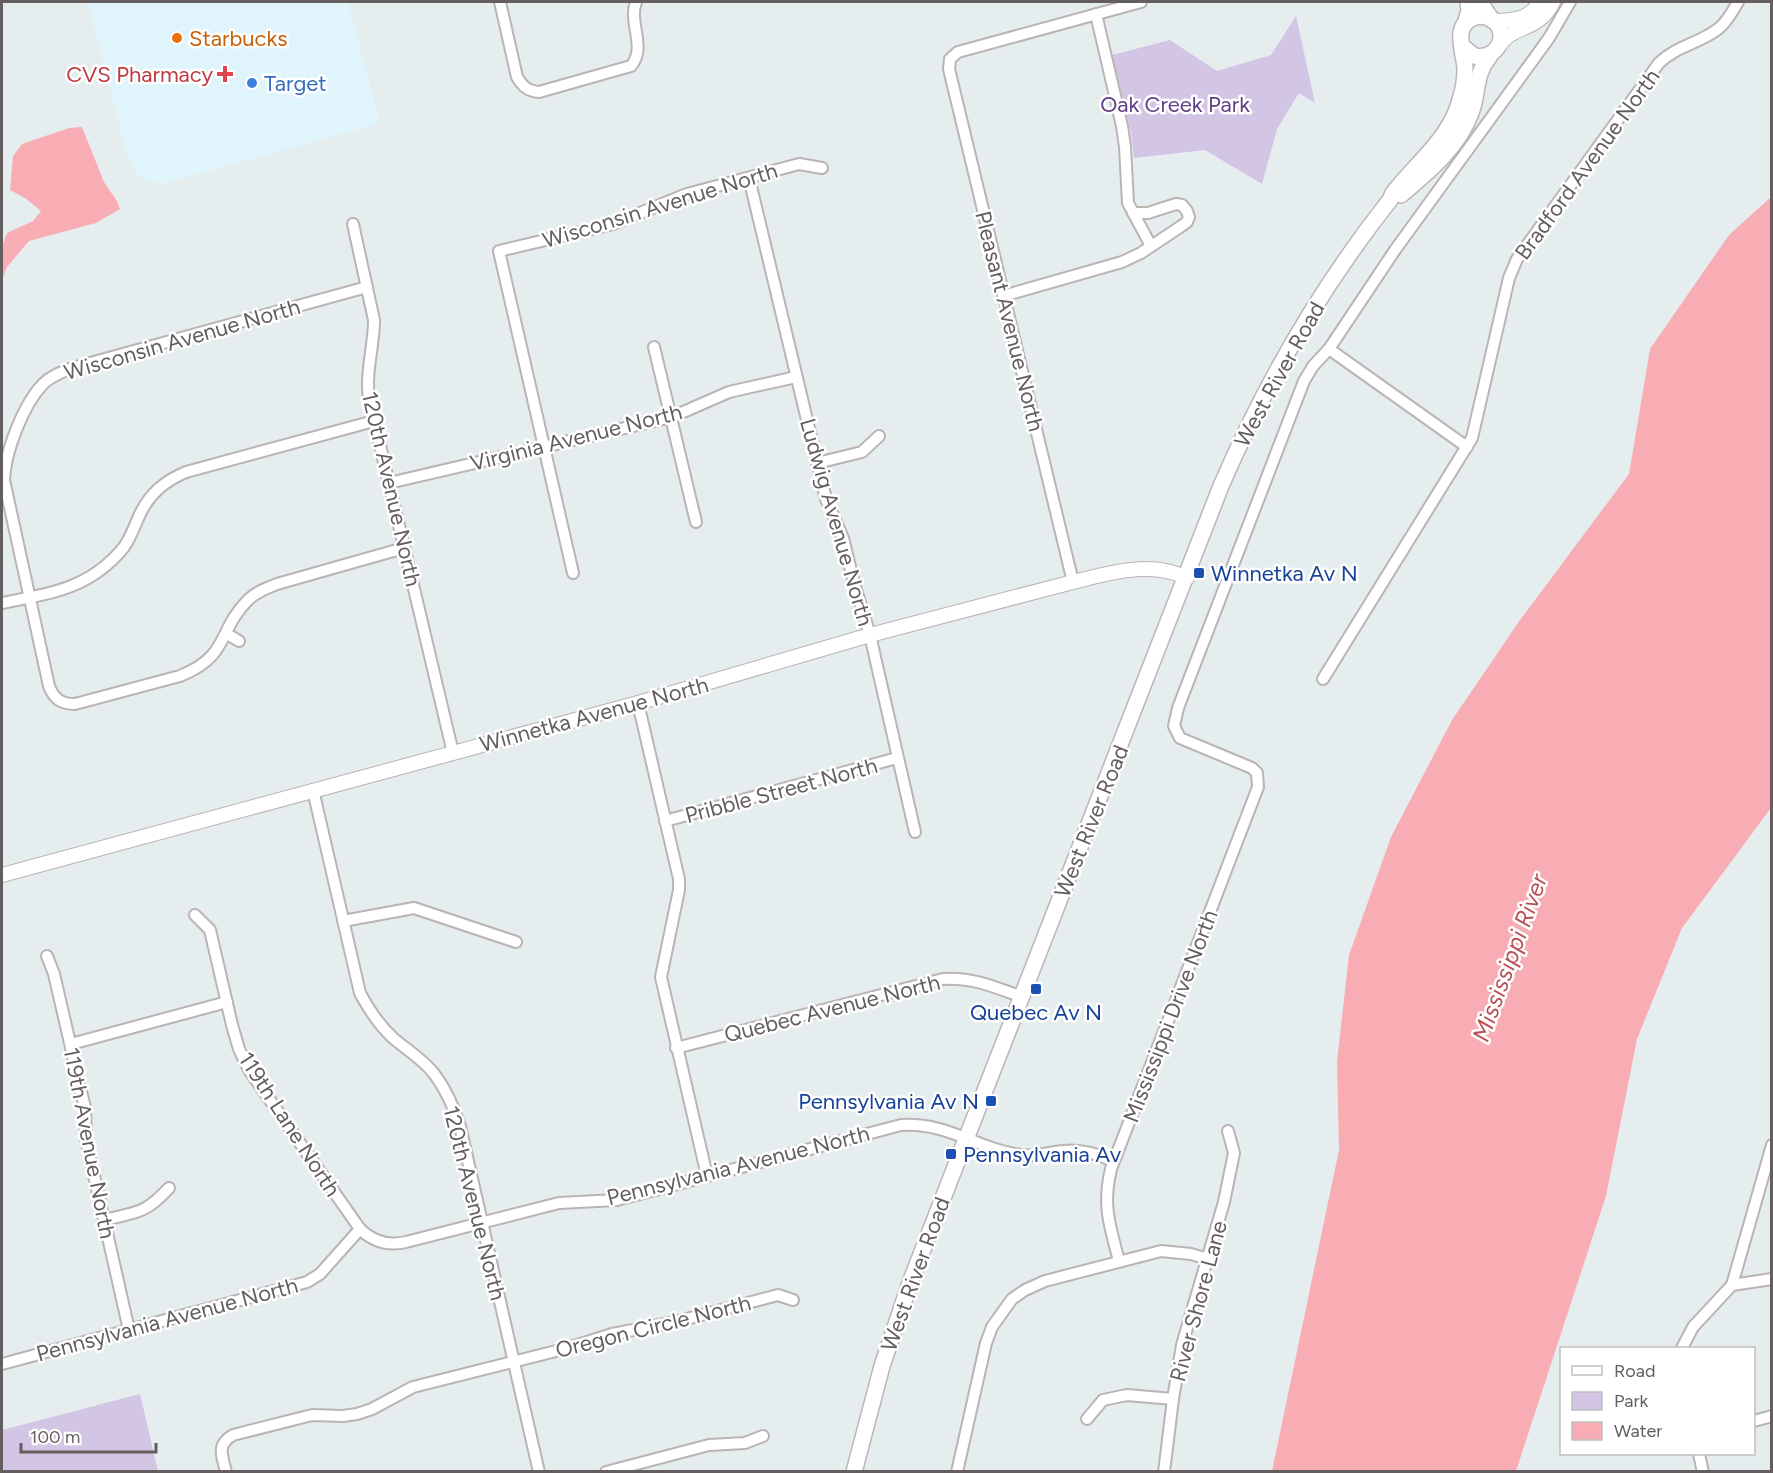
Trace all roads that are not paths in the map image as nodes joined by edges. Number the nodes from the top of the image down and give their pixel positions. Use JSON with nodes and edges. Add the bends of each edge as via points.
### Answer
{"nodes":[{"id":1,"x":500,"y":2,"type":"edge"},
{"id":2,"x":636,"y":2,"type":"edge"},
{"id":3,"x":1141,"y":2,"type":"edge"},
{"id":4,"x":1468,"y":2,"type":"edge"},
{"id":5,"x":1479,"y":2,"type":"edge"},
{"id":6,"x":1540,"y":2,"type":"edge"},
{"id":7,"x":1553,"y":2,"type":"edge"},
{"id":8,"x":1570,"y":2,"type":"edge"},
{"id":9,"x":1738,"y":2,"type":"edge"},
{"id":10,"x":1096,"y":14,"type":"junction"},
{"id":11,"x":1492,"y":20,"type":"junction"},
{"id":12,"x":1465,"y":24,"type":"junction"},
{"id":13,"x":1462,"y":46,"type":"junction"},
{"id":14,"x":1495,"y":51,"type":"junction"},
{"id":15,"x":822,"y":168,"type":"dead end"},
{"id":16,"x":749,"y":178,"type":"junction"},
{"id":17,"x":1390,"y":200,"type":"junction"},
{"id":18,"x":1132,"y":213,"type":"junction"},
{"id":19,"x":352,"y":224,"type":"dead end"},
{"id":20,"x":1151,"y":246,"type":"junction"},
{"id":21,"x":367,"y":287,"type":"junction"},
{"id":22,"x":1004,"y":296,"type":"junction"},
{"id":23,"x":654,"y":347,"type":"dead end"},
{"id":24,"x":1329,"y":349,"type":"junction"},
{"id":25,"x":796,"y":377,"type":"junction"},
{"id":26,"x":672,"y":417,"type":"junction"},
{"id":27,"x":374,"y":421,"type":"junction"},
{"id":28,"x":879,"y":436,"type":"dead end"},
{"id":29,"x":543,"y":446,"type":"junction"},
{"id":30,"x":1467,"y":447,"type":"junction"},
{"id":31,"x":817,"y":463,"type":"junction"},
{"id":32,"x":389,"y":483,"type":"junction"},
{"id":33,"x":696,"y":522,"type":"dead end"},
{"id":34,"x":404,"y":548,"type":"junction"},
{"id":35,"x":573,"y":573,"type":"dead end"},
{"id":36,"x":1187,"y":578,"type":"junction"},
{"id":37,"x":1074,"y":582,"type":"junction"},
{"id":38,"x":30,"y":597,"type":"junction"},
{"id":39,"x":2,"y":603,"type":"edge"},
{"id":40,"x":226,"y":634,"type":"junction"},
{"id":41,"x":870,"y":635,"type":"junction"},
{"id":42,"x":239,"y":641,"type":"dead end"},
{"id":43,"x":1323,"y":679,"type":"dead end"},
{"id":44,"x":638,"y":703,"type":"junction"},
{"id":45,"x":453,"y":753,"type":"junction"},
{"id":46,"x":897,"y":758,"type":"junction"},
{"id":47,"x":1257,"y":773,"type":"joint"},
{"id":48,"x":313,"y":790,"type":"junction"},
{"id":49,"x":665,"y":821,"type":"junction"},
{"id":50,"x":915,"y":832,"type":"dead end"},
{"id":51,"x":2,"y":874,"type":"edge"},
{"id":52,"x":195,"y":915,"type":"dead end"},
{"id":53,"x":343,"y":921,"type":"junction"},
{"id":54,"x":516,"y":942,"type":"dead end"},
{"id":55,"x":47,"y":956,"type":"dead end"},
{"id":56,"x":1022,"y":997,"type":"junction"},
{"id":57,"x":227,"y":1002,"type":"junction"},
{"id":58,"x":71,"y":1044,"type":"junction"},
{"id":59,"x":676,"y":1048,"type":"junction"},
{"id":60,"x":1228,"y":1131,"type":"dead end"},
{"id":61,"x":967,"y":1137,"type":"junction"},
{"id":62,"x":1772,"y":1145,"type":"edge"},
{"id":63,"x":1113,"y":1161,"type":"junction"},
{"id":64,"x":707,"y":1176,"type":"junction"},
{"id":65,"x":169,"y":1188,"type":"dead end"},
{"id":66,"x":104,"y":1220,"type":"junction"},
{"id":67,"x":481,"y":1222,"type":"junction"},
{"id":68,"x":360,"y":1230,"type":"junction"},
{"id":69,"x":1208,"y":1259,"type":"junction"},
{"id":70,"x":1119,"y":1261,"type":"junction"},
{"id":71,"x":1772,"y":1279,"type":"edge"},
{"id":72,"x":1731,"y":1286,"type":"junction"},
{"id":73,"x":793,"y":1300,"type":"dead end"},
{"id":74,"x":129,"y":1330,"type":"junction"},
{"id":75,"x":1683,"y":1347,"type":"edge"},
{"id":76,"x":513,"y":1361,"type":"junction"},
{"id":77,"x":2,"y":1364,"type":"edge"},
{"id":78,"x":1173,"y":1399,"type":"junction"},
{"id":79,"x":1772,"y":1416,"type":"edge"},
{"id":80,"x":1087,"y":1419,"type":"dead end"},
{"id":81,"x":1755,"y":1420,"type":"edge"},
{"id":82,"x":763,"y":1436,"type":"dead end"},
{"id":83,"x":1699,"y":1455,"type":"edge"},
{"id":84,"x":226,"y":1472,"type":"edge"},
{"id":85,"x":539,"y":1472,"type":"edge"},
{"id":86,"x":606,"y":1472,"type":"edge"},
{"id":87,"x":854,"y":1472,"type":"edge"},
{"id":88,"x":957,"y":1472,"type":"edge"},
{"id":89,"x":1164,"y":1472,"type":"edge"},
{"id":90,"x":1703,"y":1472,"type":"edge"}],
"edges":[{"from":1,"to":2,"type":"street","via":[[521,85],[539,92],[631,66],[639,52],[633,9]]},
{"from":3,"to":10,"type":"street"},
{"from":4,"to":12,"type":"main road"},
{"from":5,"to":11,"type":"main road"},
{"from":6,"to":11,"type":"street","via":[[1519,19]]},
{"from":7,"to":14,"type":"street","name":"West River Road","via":[[1537,22],[1509,34]]},
{"from":8,"to":24,"type":"street","name":"West River Road","via":[[1549,38],[1395,250]]},
{"from":9,"to":30,"type":"street","name":"Bradford Avenue North","via":[[1720,28],[1668,54],[1659,63],[1517,259]]},
{"from":10,"to":18,"type":"street","via":[[1122,126],[1126,190]]},
{"from":10,"to":22,"type":"street","name":"Pleasant Avenue North","via":[[957,52],[950,59]]},
{"from":11,"to":12,"type":"main road","via":[[1480,16]]},
{"from":11,"to":14,"type":"main road","via":[[1500,30]]},
{"from":12,"to":13,"type":"main road","via":[[1460,34]]},
{"from":13,"to":14,"type":"main road","via":[[1474,56]]},
{"from":13,"to":17,"type":"main road","name":"West River Road","via":[[1464,81],[1450,126]]},
{"from":14,"to":17,"type":"main road","name":"West River Road","via":[[1479,73],[1471,114],[1455,143],[1429,171]]},
{"from":15,"to":16,"type":"street","name":"Wisconsin Avenue North","via":[[799,164]]},
{"from":16,"to":25,"type":"street","name":"Ludwig Avenue North"},
{"from":16,"to":29,"type":"street","name":"Wisconsin Avenue North","via":[[668,201],[613,224],[499,251]]},
{"from":17,"to":36,"type":"main road","name":"West River Road","via":[[1343,264],[1269,385],[1221,486]]},
{"from":18,"to":20,"type":"street"},
{"from":18,"to":20,"type":"street","via":[[1148,213],[1176,204],[1187,211],[1187,222]]},
{"from":19,"to":21,"type":"street","name":"120th Avenue North"},
{"from":20,"to":22,"type":"street","via":[[1122,262]]},
{"from":21,"to":27,"type":"street","name":"120th Avenue North","via":[[374,320],[367,389]]},
{"from":21,"to":38,"type":"street","name":"Wisconsin Avenue North","via":[[72,368],[44,383],[26,411],[5,466],[4,480]]},
{"from":22,"to":37,"type":"street","name":"Pleasant Avenue North"},
{"from":23,"to":26,"type":"street"},
{"from":24,"to":30,"type":"street"},
{"from":24,"to":47,"type":"street","name":"West River Road","via":[[1312,366],[1292,411],[1174,726],[1180,738]]},
{"from":25,"to":26,"type":"street","name":"Virginia Avenue North","via":[[729,392]]},
{"from":25,"to":31,"type":"street","name":"Ludwig Avenue North"},
{"from":26,"to":29,"type":"street","name":"Virginia Avenue North"},
{"from":26,"to":33,"type":"street"},
{"from":27,"to":32,"type":"street","name":"120th Avenue North"},
{"from":27,"to":38,"type":"street","via":[[171,479],[147,500],[125,545],[104,567],[77,585]]},
{"from":28,"to":31,"type":"street","via":[[862,452]]},
{"from":29,"to":32,"type":"street","name":"Virginia Avenue North"},
{"from":29,"to":35,"type":"street"},
{"from":30,"to":43,"type":"street","name":"Bradford Avenue North"},
{"from":31,"to":41,"type":"street","name":"Ludwig Avenue North"},
{"from":32,"to":34,"type":"street","name":"120th Avenue North"},
{"from":34,"to":40,"type":"street","via":[[263,590],[239,610]]},
{"from":34,"to":45,"type":"street","name":"120th Avenue North"},
{"from":36,"to":37,"type":"street","name":"Winnetka Avenue North","via":[[1169,570],[1145,569]]},
{"from":36,"to":56,"type":"main road","name":"West River Road"},
{"from":37,"to":41,"type":"street","name":"Winnetka Avenue North"},
{"from":38,"to":39,"type":"street"},
{"from":38,"to":40,"type":"street","name":"Wisconsin Avenue North","via":[[49,686],[59,701],[68,704],[194,670],[218,650]]},
{"from":40,"to":42,"type":"street"},
{"from":41,"to":44,"type":"street","name":"Winnetka Avenue North"},
{"from":41,"to":46,"type":"street","name":"Ludwig Avenue North"},
{"from":44,"to":45,"type":"street","name":"Winnetka Avenue North"},
{"from":44,"to":49,"type":"street"},
{"from":45,"to":48,"type":"street","name":"Winnetka Avenue North"},
{"from":46,"to":49,"type":"street","name":"Pribble Street North"},
{"from":46,"to":50,"type":"street","name":"Ludwig Avenue North"},
{"from":47,"to":63,"type":"street","name":"Mississippi Drive North","via":[[1255,796]]},
{"from":48,"to":51,"type":"street","name":"Winnetka Avenue North"},
{"from":48,"to":53,"type":"street","name":"120th Avenue North"},
{"from":49,"to":59,"type":"street","via":[[679,890],[661,977]]},
{"from":52,"to":57,"type":"street","name":"119th Lane North","via":[[210,930]]},
{"from":53,"to":54,"type":"street","via":[[414,908]]},
{"from":53,"to":67,"type":"street","name":"120th Avenue North","via":[[360,993],[369,1010],[393,1038],[423,1061],[454,1107]]},
{"from":55,"to":58,"type":"street","name":"119th Avenue North"},
{"from":56,"to":59,"type":"street","name":"Quebec Avenue North","via":[[974,980],[943,978]]},
{"from":56,"to":61,"type":"main road","name":"West River Road"},
{"from":57,"to":58,"type":"street"},
{"from":57,"to":68,"type":"street","name":"119th Lane North","via":[[239,1049],[249,1070]]},
{"from":58,"to":66,"type":"street","name":"119th Avenue North"},
{"from":59,"to":64,"type":"street"},
{"from":60,"to":69,"type":"street","name":"River Shore Lane","via":[[1234,1153]]},
{"from":61,"to":63,"type":"street","name":"Pennsylvania Avenue North","via":[[1021,1155],[1078,1151]]},
{"from":61,"to":64,"type":"street","name":"Pennsylvania Avenue North","via":[[935,1127],[901,1125]]},
{"from":61,"to":87,"type":"main road","name":"West River Road","via":[[892,1332]]},
{"from":62,"to":72,"type":"street"},
{"from":63,"to":70,"type":"street","name":"Mississippi Drive North","via":[[1106,1203]]},
{"from":64,"to":67,"type":"street","name":"Pennsylvania Avenue North","via":[[617,1200],[558,1203]]},
{"from":65,"to":66,"type":"street","via":[[145,1210]]},
{"from":66,"to":74,"type":"street","name":"119th Avenue North"},
{"from":67,"to":68,"type":"street","name":"Pennsylvania Avenue North","via":[[397,1244],[381,1243]]},
{"from":67,"to":76,"type":"street","name":"120th Avenue North"},
{"from":68,"to":74,"type":"street","name":"Pennsylvania Avenue North","via":[[320,1274],[307,1282]]},
{"from":69,"to":70,"type":"street","via":[[1161,1251]]},
{"from":69,"to":78,"type":"street","name":"River Shore Lane","via":[[1182,1345]]},
{"from":70,"to":88,"type":"street","via":[[1045,1281],[1012,1299],[1002,1311],[986,1343]]},
{"from":71,"to":72,"type":"street"},
{"from":72,"to":75,"type":"street","via":[[1693,1327]]},
{"from":73,"to":76,"type":"street","name":"Oregon Circle North","via":[[778,1295]]},
{"from":74,"to":77,"type":"street","name":"Pennsylvania Avenue North"},
{"from":76,"to":84,"type":"street","name":"Oregon Circle North","via":[[413,1387],[357,1414],[312,1414],[233,1435],[225,1440],[221,1452]]},
{"from":76,"to":85,"type":"street","name":"120th Avenue North"},
{"from":78,"to":80,"type":"street","via":[[1127,1395],[1103,1401]]},
{"from":78,"to":89,"type":"street","name":"River Shore Lane"},
{"from":79,"to":81,"type":"street"},
{"from":82,"to":86,"type":"street","via":[[745,1443],[709,1445]]},
{"from":83,"to":90,"type":"street"}]}
